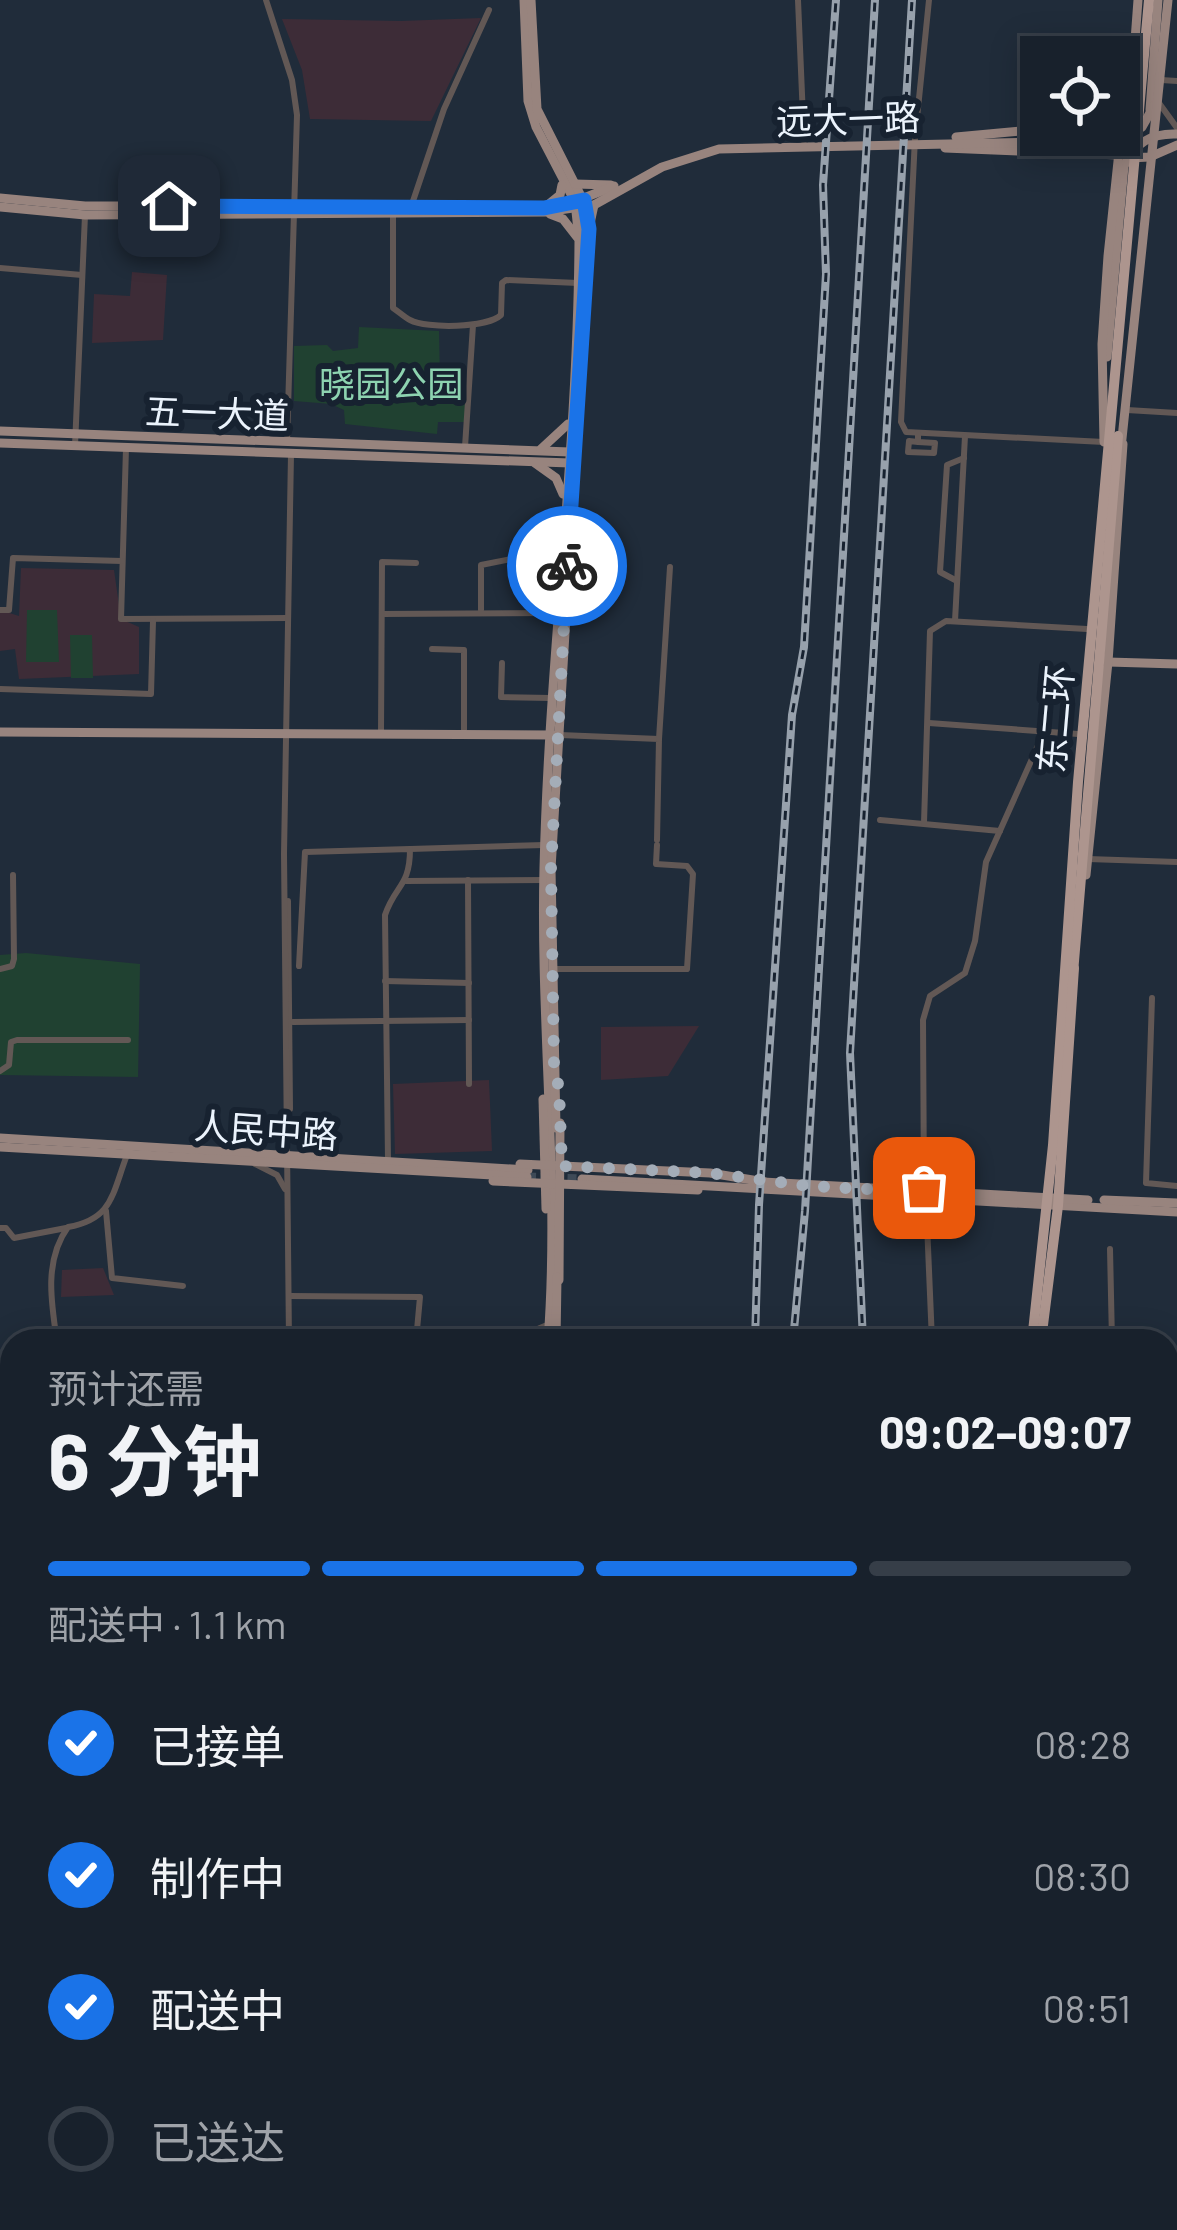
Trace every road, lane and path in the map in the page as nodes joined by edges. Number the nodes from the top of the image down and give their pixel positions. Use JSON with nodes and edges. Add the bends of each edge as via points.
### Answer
{"nodes":[{"id":1,"x":266,"y":0,"type":"edge"},
{"id":2,"x":528,"y":0,"type":"edge"},
{"id":3,"x":798,"y":0,"type":"edge"},
{"id":4,"x":929,"y":0,"type":"edge"},
{"id":5,"x":1153,"y":0,"type":"edge"},
{"id":6,"x":489,"y":10,"type":"dead end"},
{"id":7,"x":1140,"y":53,"type":"edge"},
{"id":8,"x":1161,"y":80,"type":"junction"},
{"id":9,"x":1177,"y":81,"type":"edge"},
{"id":10,"x":1160,"y":103,"type":"junction"},
{"id":11,"x":1140,"y":115,"type":"edge"},
{"id":12,"x":1150,"y":115,"type":"junction"},
{"id":13,"x":1161,"y":129,"type":"junction"},
{"id":14,"x":1020,"y":131,"type":"edge"},
{"id":15,"x":1020,"y":136,"type":"edge"},
{"id":16,"x":956,"y":137,"type":"junction"},
{"id":17,"x":1177,"y":139,"type":"edge"},
{"id":18,"x":804,"y":141,"type":"junction"},
{"id":19,"x":916,"y":142,"type":"junction"},
{"id":20,"x":1020,"y":142,"type":"edge"},
{"id":21,"x":934,"y":143,"type":"junction"},
{"id":22,"x":1020,"y":150,"type":"edge"},
{"id":23,"x":1155,"y":152,"type":"junction"},
{"id":24,"x":1140,"y":155,"type":"edge"},
{"id":25,"x":1120,"y":156,"type":"edge"},
{"id":26,"x":562,"y":180,"type":"junction"},
{"id":27,"x":575,"y":184,"type":"junction"},
{"id":28,"x":616,"y":185,"type":"junction"},
{"id":29,"x":0,"y":202,"type":"edge"},
{"id":30,"x":583,"y":204,"type":"junction"},
{"id":31,"x":411,"y":207,"type":"junction"},
{"id":32,"x":293,"y":209,"type":"junction"},
{"id":33,"x":393,"y":210,"type":"junction"},
{"id":34,"x":544,"y":210,"type":"junction"},
{"id":35,"x":85,"y":215,"type":"junction"},
{"id":36,"x":578,"y":240,"type":"junction"},
{"id":37,"x":0,"y":268,"type":"edge"},
{"id":38,"x":82,"y":275,"type":"junction"},
{"id":39,"x":578,"y":283,"type":"junction"},
{"id":40,"x":472,"y":325,"type":"junction"},
{"id":41,"x":1108,"y":363,"type":"junction"},
{"id":42,"x":575,"y":390,"type":"junction"},
{"id":43,"x":1126,"y":410,"type":"junction"},
{"id":44,"x":1177,"y":413,"type":"edge"},
{"id":45,"x":570,"y":422,"type":"junction"},
{"id":46,"x":0,"y":430,"type":"edge"},
{"id":47,"x":964,"y":436,"type":"junction"},
{"id":48,"x":75,"y":440,"type":"junction"},
{"id":49,"x":1114,"y":440,"type":"junction"},
{"id":50,"x":0,"y":442,"type":"edge"},
{"id":51,"x":126,"y":448,"type":"junction"},
{"id":52,"x":292,"y":448,"type":"junction"},
{"id":53,"x":465,"y":453,"type":"junction"},
{"id":54,"x":533,"y":456,"type":"junction"},
{"id":55,"x":571,"y":458,"type":"junction"},
{"id":56,"x":964,"y":458,"type":"junction"},
{"id":57,"x":1111,"y":471,"type":"junction"},
{"id":58,"x":565,"y":500,"type":"junction"},
{"id":59,"x":122,"y":561,"type":"junction"},
{"id":60,"x":564,"y":561,"type":"junction"},
{"id":61,"x":416,"y":563,"type":"dead end"},
{"id":62,"x":670,"y":567,"type":"dead end"},
{"id":63,"x":957,"y":581,"type":"junction"},
{"id":64,"x":0,"y":610,"type":"edge"},
{"id":65,"x":481,"y":610,"type":"dead end"},
{"id":66,"x":557,"y":613,"type":"junction"},
{"id":67,"x":382,"y":614,"type":"junction"},
{"id":68,"x":289,"y":618,"type":"junction"},
{"id":69,"x":153,"y":619,"type":"junction"},
{"id":70,"x":955,"y":622,"type":"junction"},
{"id":71,"x":1087,"y":628,"type":"junction"},
{"id":72,"x":1106,"y":637,"type":"junction"},
{"id":73,"x":432,"y":649,"type":"dead end"},
{"id":74,"x":1109,"y":660,"type":"junction"},
{"id":75,"x":1177,"y":662,"type":"edge"},
{"id":76,"x":502,"y":663,"type":"dead end"},
{"id":77,"x":1102,"y":681,"type":"junction"},
{"id":78,"x":0,"y":689,"type":"edge"},
{"id":79,"x":551,"y":698,"type":"junction"},
{"id":80,"x":929,"y":723,"type":"junction"},
{"id":81,"x":0,"y":729,"type":"edge"},
{"id":82,"x":381,"y":729,"type":"junction"},
{"id":83,"x":464,"y":730,"type":"junction"},
{"id":84,"x":288,"y":731,"type":"junction"},
{"id":85,"x":1044,"y":732,"type":"junction"},
{"id":86,"x":552,"y":733,"type":"junction"},
{"id":87,"x":1078,"y":734,"type":"junction"},
{"id":88,"x":659,"y":740,"type":"junction"},
{"id":89,"x":880,"y":820,"type":"dead end"},
{"id":90,"x":924,"y":823,"type":"junction"},
{"id":91,"x":1000,"y":831,"type":"junction"},
{"id":92,"x":545,"y":845,"type":"junction"},
{"id":93,"x":410,"y":849,"type":"junction"},
{"id":94,"x":1088,"y":859,"type":"junction"},
{"id":95,"x":1177,"y":862,"type":"edge"},
{"id":96,"x":14,"y":875,"type":"dead end"},
{"id":97,"x":468,"y":880,"type":"junction"},
{"id":98,"x":544,"y":880,"type":"junction"},
{"id":99,"x":406,"y":881,"type":"junction"},
{"id":100,"x":1071,"y":951,"type":"junction"},
{"id":101,"x":299,"y":966,"type":"dead end"},
{"id":102,"x":0,"y":969,"type":"edge"},
{"id":103,"x":554,"y":969,"type":"junction"},
{"id":104,"x":385,"y":981,"type":"junction"},
{"id":105,"x":469,"y":983,"type":"junction"},
{"id":106,"x":1060,"y":992,"type":"junction"},
{"id":107,"x":1152,"y":998,"type":"dead end"},
{"id":108,"x":1069,"y":1002,"type":"junction"},
{"id":109,"x":469,"y":1020,"type":"junction"},
{"id":110,"x":289,"y":1022,"type":"junction"},
{"id":111,"x":386,"y":1024,"type":"junction"},
{"id":112,"x":128,"y":1040,"type":"dead end"},
{"id":113,"x":550,"y":1064,"type":"junction"},
{"id":114,"x":0,"y":1071,"type":"edge"},
{"id":115,"x":469,"y":1084,"type":"dead end"},
{"id":116,"x":286,"y":1132,"type":"junction"},
{"id":117,"x":0,"y":1143,"type":"edge"},
{"id":118,"x":127,"y":1155,"type":"junction"},
{"id":119,"x":253,"y":1159,"type":"junction"},
{"id":120,"x":388,"y":1160,"type":"junction"},
{"id":121,"x":288,"y":1161,"type":"junction"},
{"id":122,"x":544,"y":1164,"type":"junction"},
{"id":123,"x":367,"y":1166,"type":"junction"},
{"id":124,"x":562,"y":1166,"type":"junction"},
{"id":125,"x":528,"y":1173,"type":"tunnel mouth"},
{"id":126,"x":582,"y":1176,"type":"tunnel mouth"},
{"id":127,"x":764,"y":1184,"type":"junction"},
{"id":128,"x":544,"y":1185,"type":"junction"},
{"id":129,"x":562,"y":1186,"type":"junction"},
{"id":130,"x":1177,"y":1186,"type":"edge"},
{"id":131,"x":287,"y":1195,"type":"junction"},
{"id":132,"x":925,"y":1196,"type":"junction"},
{"id":133,"x":1042,"y":1203,"type":"junction"},
{"id":134,"x":1058,"y":1203,"type":"junction"},
{"id":135,"x":1177,"y":1208,"type":"edge"},
{"id":136,"x":106,"y":1211,"type":"junction"},
{"id":137,"x":68,"y":1227,"type":"junction"},
{"id":138,"x":0,"y":1228,"type":"edge"},
{"id":139,"x":1110,"y":1249,"type":"dead end"},
{"id":140,"x":183,"y":1286,"type":"dead end"},
{"id":141,"x":554,"y":1290,"type":"junction"},
{"id":142,"x":290,"y":1296,"type":"junction"},
{"id":143,"x":549,"y":1324,"type":"junction"},
{"id":144,"x":56,"y":1329,"type":"edge"},
{"id":145,"x":291,"y":1329,"type":"edge"},
{"id":146,"x":417,"y":1329,"type":"edge"},
{"id":147,"x":536,"y":1329,"type":"edge"},
{"id":148,"x":550,"y":1329,"type":"edge"},
{"id":149,"x":552,"y":1329,"type":"edge"},
{"id":150,"x":931,"y":1329,"type":"edge"},
{"id":151,"x":1035,"y":1329,"type":"edge"},
{"id":152,"x":1035,"y":1329,"type":"edge"},
{"id":153,"x":1036,"y":1329,"type":"edge"},
{"id":154,"x":1112,"y":1329,"type":"edge"}],
"edges":[{"from":1,"to":32,"type":"street","via":[[297,115]]},
{"from":2,"to":26,"type":"main road","via":[[528,101]]},
{"from":2,"to":27,"type":"main road","via":[[537,109]]},
{"from":3,"to":18,"type":"street"},
{"from":4,"to":19,"type":"street"},
{"from":5,"to":7,"type":"main road"},
{"from":5,"to":8,"type":"main road"},
{"from":5,"to":12,"type":"main road"},
{"from":5,"to":21,"type":"main road","via":[[1154,109],[1131,135],[1102,144]]},
{"from":5,"to":49,"type":"highway","name":"东二环"},
{"from":6,"to":31,"type":"street"},
{"from":8,"to":9,"type":"street"},
{"from":8,"to":10,"type":"main road"},
{"from":10,"to":17,"type":"street"},
{"from":10,"to":23,"type":"main road"},
{"from":11,"to":12,"type":"main road"},
{"from":12,"to":13,"type":"main road"},
{"from":13,"to":17,"type":"main road"},
{"from":13,"to":23,"type":"main road"},
{"from":14,"to":16,"type":"main road"},
{"from":15,"to":16,"type":"main road","name":"远大一路"},
{"from":16,"to":19,"type":"main road","name":"远大一路"},
{"from":17,"to":23,"type":"main road"},
{"from":17,"to":41,"type":"main road","via":[[1155,135],[1124,166]]},
{"from":18,"to":19,"type":"main road","name":"远大一路"},
{"from":18,"to":28,"type":"main road","name":"远大一路","via":[[718,143]]},
{"from":19,"to":21,"type":"main road","name":"远大一路"},
{"from":19,"to":22,"type":"main road"},
{"from":19,"to":30,"type":"main road","name":"远大一路","via":[[719,149]]},
{"from":19,"to":47,"type":"street","via":[[901,422],[918,437]]},
{"from":20,"to":21,"type":"main road","name":"远大一路"},
{"from":23,"to":24,"type":"main road"},
{"from":23,"to":43,"type":"main road"},
{"from":25,"to":41,"type":"main road"},
{"from":26,"to":30,"type":"main road"},
{"from":26,"to":34,"type":"main road","via":[[560,195]]},
{"from":27,"to":28,"type":"main road"},
{"from":27,"to":30,"type":"main road"},
{"from":28,"to":30,"type":"main road","name":"远大一路"},
{"from":29,"to":32,"type":"main road"},
{"from":29,"to":35,"type":"main road"},
{"from":30,"to":34,"type":"main road"},
{"from":30,"to":36,"type":"main road"},
{"from":30,"to":42,"type":"main road","via":[[589,229]]},
{"from":31,"to":32,"type":"main road"},
{"from":31,"to":34,"type":"main road"},
{"from":32,"to":33,"type":"main road"},
{"from":32,"to":35,"type":"main road"},
{"from":32,"to":52,"type":"street"},
{"from":33,"to":34,"type":"main road"},
{"from":33,"to":40,"type":"street","via":[[393,308],[413,322]]},
{"from":34,"to":36,"type":"main road"},
{"from":35,"to":38,"type":"street"},
{"from":36,"to":39,"type":"main road"},
{"from":37,"to":38,"type":"street"},
{"from":38,"to":48,"type":"street"},
{"from":39,"to":40,"type":"street","via":[[504,281],[501,316]]},
{"from":39,"to":42,"type":"main road"},
{"from":40,"to":53,"type":"street"},
{"from":41,"to":49,"type":"main road"},
{"from":42,"to":45,"type":"main road"},
{"from":42,"to":55,"type":"main road"},
{"from":43,"to":44,"type":"street"},
{"from":43,"to":49,"type":"main road"},
{"from":45,"to":54,"type":"main road"},
{"from":45,"to":55,"type":"main road"},
{"from":46,"to":48,"type":"main road","name":"五一大道"},
{"from":47,"to":49,"type":"street"},
{"from":47,"to":56,"type":"street"},
{"from":48,"to":50,"type":"main road","name":"五一大道"},
{"from":48,"to":51,"type":"main road","name":"五一大道"},
{"from":48,"to":52,"type":"main road","name":"五一大道"},
{"from":49,"to":57,"type":"highway","name":"东二环"},
{"from":49,"to":71,"type":"main road"},
{"from":49,"to":72,"type":"main road"},
{"from":51,"to":52,"type":"main road","name":"五一大道"},
{"from":51,"to":59,"type":"street"},
{"from":52,"to":53,"type":"main road","name":"五一大道"},
{"from":52,"to":68,"type":"street"},
{"from":52,"to":84,"type":"street"},
{"from":53,"to":54,"type":"main road","name":"五一大道"},
{"from":54,"to":55,"type":"main road","name":"五一大道"},
{"from":54,"to":58,"type":"main road"},
{"from":55,"to":58,"type":"main road"},
{"from":55,"to":60,"type":"main road"},
{"from":56,"to":63,"type":"street"},
{"from":56,"to":63,"type":"street","via":[[946,465],[940,572]]},
{"from":57,"to":72,"type":"highway","name":"东二环"},
{"from":57,"to":100,"type":"highway","name":"东二环"},
{"from":58,"to":60,"type":"main road"},
{"from":59,"to":64,"type":"street","via":[[13,558],[9,610]]},
{"from":59,"to":69,"type":"street","via":[[121,620]]},
{"from":60,"to":65,"type":"street","via":[[481,565]]},
{"from":60,"to":66,"type":"main road"},
{"from":60,"to":86,"type":"main road"},
{"from":61,"to":67,"type":"street","via":[[382,562]]},
{"from":62,"to":88,"type":"street"},
{"from":63,"to":70,"type":"street"},
{"from":66,"to":67,"type":"street"},
{"from":66,"to":79,"type":"main road"},
{"from":67,"to":82,"type":"street"},
{"from":68,"to":69,"type":"street"},
{"from":68,"to":84,"type":"street"},
{"from":69,"to":78,"type":"street","via":[[151,694]]},
{"from":70,"to":71,"type":"street"},
{"from":70,"to":80,"type":"street","via":[[930,631]]},
{"from":71,"to":87,"type":"main road"},
{"from":72,"to":74,"type":"main road"},
{"from":72,"to":77,"type":"highway","name":"东二环"},
{"from":73,"to":83,"type":"street","via":[[464,650]]},
{"from":74,"to":75,"type":"main road"},
{"from":74,"to":77,"type":"main road"},
{"from":76,"to":79,"type":"street","via":[[501,697]]},
{"from":77,"to":94,"type":"main road"},
{"from":77,"to":100,"type":"highway","name":"东二环"},
{"from":79,"to":86,"type":"main road"},
{"from":80,"to":85,"type":"street"},
{"from":80,"to":90,"type":"street"},
{"from":81,"to":84,"type":"main road"},
{"from":82,"to":83,"type":"main road"},
{"from":82,"to":84,"type":"main road"},
{"from":83,"to":86,"type":"main road"},
{"from":84,"to":110,"type":"street"},
{"from":85,"to":87,"type":"street"},
{"from":85,"to":91,"type":"street"},
{"from":86,"to":88,"type":"street"},
{"from":86,"to":92,"type":"main road"},
{"from":86,"to":103,"type":"main road"},
{"from":87,"to":106,"type":"main road"},
{"from":88,"to":103,"type":"street","via":[[656,864],[687,866],[692,874],[687,969]]},
{"from":89,"to":90,"type":"street"},
{"from":90,"to":91,"type":"street"},
{"from":91,"to":132,"type":"street","via":[[986,862],[965,973],[930,996],[923,1020]]},
{"from":92,"to":93,"type":"street"},
{"from":92,"to":98,"type":"main road"},
{"from":93,"to":99,"type":"street"},
{"from":93,"to":101,"type":"street","via":[[305,852]]},
{"from":94,"to":95,"type":"street"},
{"from":94,"to":108,"type":"main road"},
{"from":96,"to":102,"type":"street","via":[[14,959]]},
{"from":97,"to":98,"type":"street"},
{"from":97,"to":99,"type":"street"},
{"from":97,"to":105,"type":"street"},
{"from":98,"to":113,"type":"main road"},
{"from":99,"to":104,"type":"street","via":[[385,915]]},
{"from":100,"to":106,"type":"highway"},
{"from":100,"to":108,"type":"highway","name":"东二环"},
{"from":103,"to":113,"type":"main road"},
{"from":104,"to":105,"type":"street"},
{"from":104,"to":111,"type":"street"},
{"from":105,"to":109,"type":"street"},
{"from":106,"to":133,"type":"highway"},
{"from":107,"to":130,"type":"street","via":[[1146,1183]]},
{"from":108,"to":134,"type":"highway"},
{"from":108,"to":151,"type":"highway"},
{"from":109,"to":111,"type":"street"},
{"from":109,"to":115,"type":"street"},
{"from":110,"to":111,"type":"street"},
{"from":110,"to":116,"type":"street"},
{"from":110,"to":121,"type":"street"},
{"from":111,"to":120,"type":"street"},
{"from":112,"to":114,"type":"street","via":[[17,1040]]},
{"from":113,"to":122,"type":"main road","via":[[542,1092]]},
{"from":113,"to":124,"type":"main road","via":[[559,1089]]},
{"from":113,"to":141,"type":"main road"},
{"from":116,"to":119,"type":"street","via":[[279,1147]]},
{"from":116,"to":121,"type":"street"},
{"from":117,"to":118,"type":"main road","name":"人民中路"},
{"from":117,"to":119,"type":"main road","name":"人民中路"},
{"from":118,"to":119,"type":"main road","name":"人民中路"},
{"from":118,"to":136,"type":"street"},
{"from":119,"to":121,"type":"main road","name":"人民中路"},
{"from":119,"to":131,"type":"street","via":[[277,1175]]},
{"from":120,"to":122,"type":"main road"},
{"from":120,"to":123,"type":"main road"},
{"from":121,"to":123,"type":"main road","name":"人民中路"},
{"from":121,"to":131,"type":"street"},
{"from":121,"to":142,"type":"street"},
{"from":122,"to":124,"type":"main road"},
{"from":122,"to":128,"type":"main road"},
{"from":123,"to":125,"type":"main road","name":"人民中路"},
{"from":123,"to":128,"type":"main road"},
{"from":124,"to":127,"type":"main road","via":[[710,1173]]},
{"from":124,"to":129,"type":"main road"},
{"from":126,"to":127,"type":"main road"},
{"from":127,"to":129,"type":"main road","via":[[714,1191]]},
{"from":127,"to":132,"type":"main road"},
{"from":128,"to":129,"type":"main road"},
{"from":128,"to":141,"type":"main road"},
{"from":129,"to":141,"type":"main road"},
{"from":131,"to":142,"type":"street"},
{"from":132,"to":133,"type":"main road"},
{"from":132,"to":150,"type":"street"},
{"from":133,"to":134,"type":"main road"},
{"from":133,"to":152,"type":"highway"},
{"from":134,"to":135,"type":"main road"},
{"from":134,"to":153,"type":"highway"},
{"from":136,"to":137,"type":"street"},
{"from":136,"to":140,"type":"street","via":[[112,1278]]},
{"from":137,"to":138,"type":"street","via":[[14,1238]]},
{"from":137,"to":144,"type":"street","via":[[51,1259]]},
{"from":139,"to":154,"type":"street"},
{"from":141,"to":143,"type":"main road"},
{"from":141,"to":149,"type":"main road"},
{"from":142,"to":145,"type":"street"},
{"from":142,"to":146,"type":"street","via":[[420,1297]]},
{"from":143,"to":147,"type":"street"},
{"from":143,"to":148,"type":"main road"}]}
